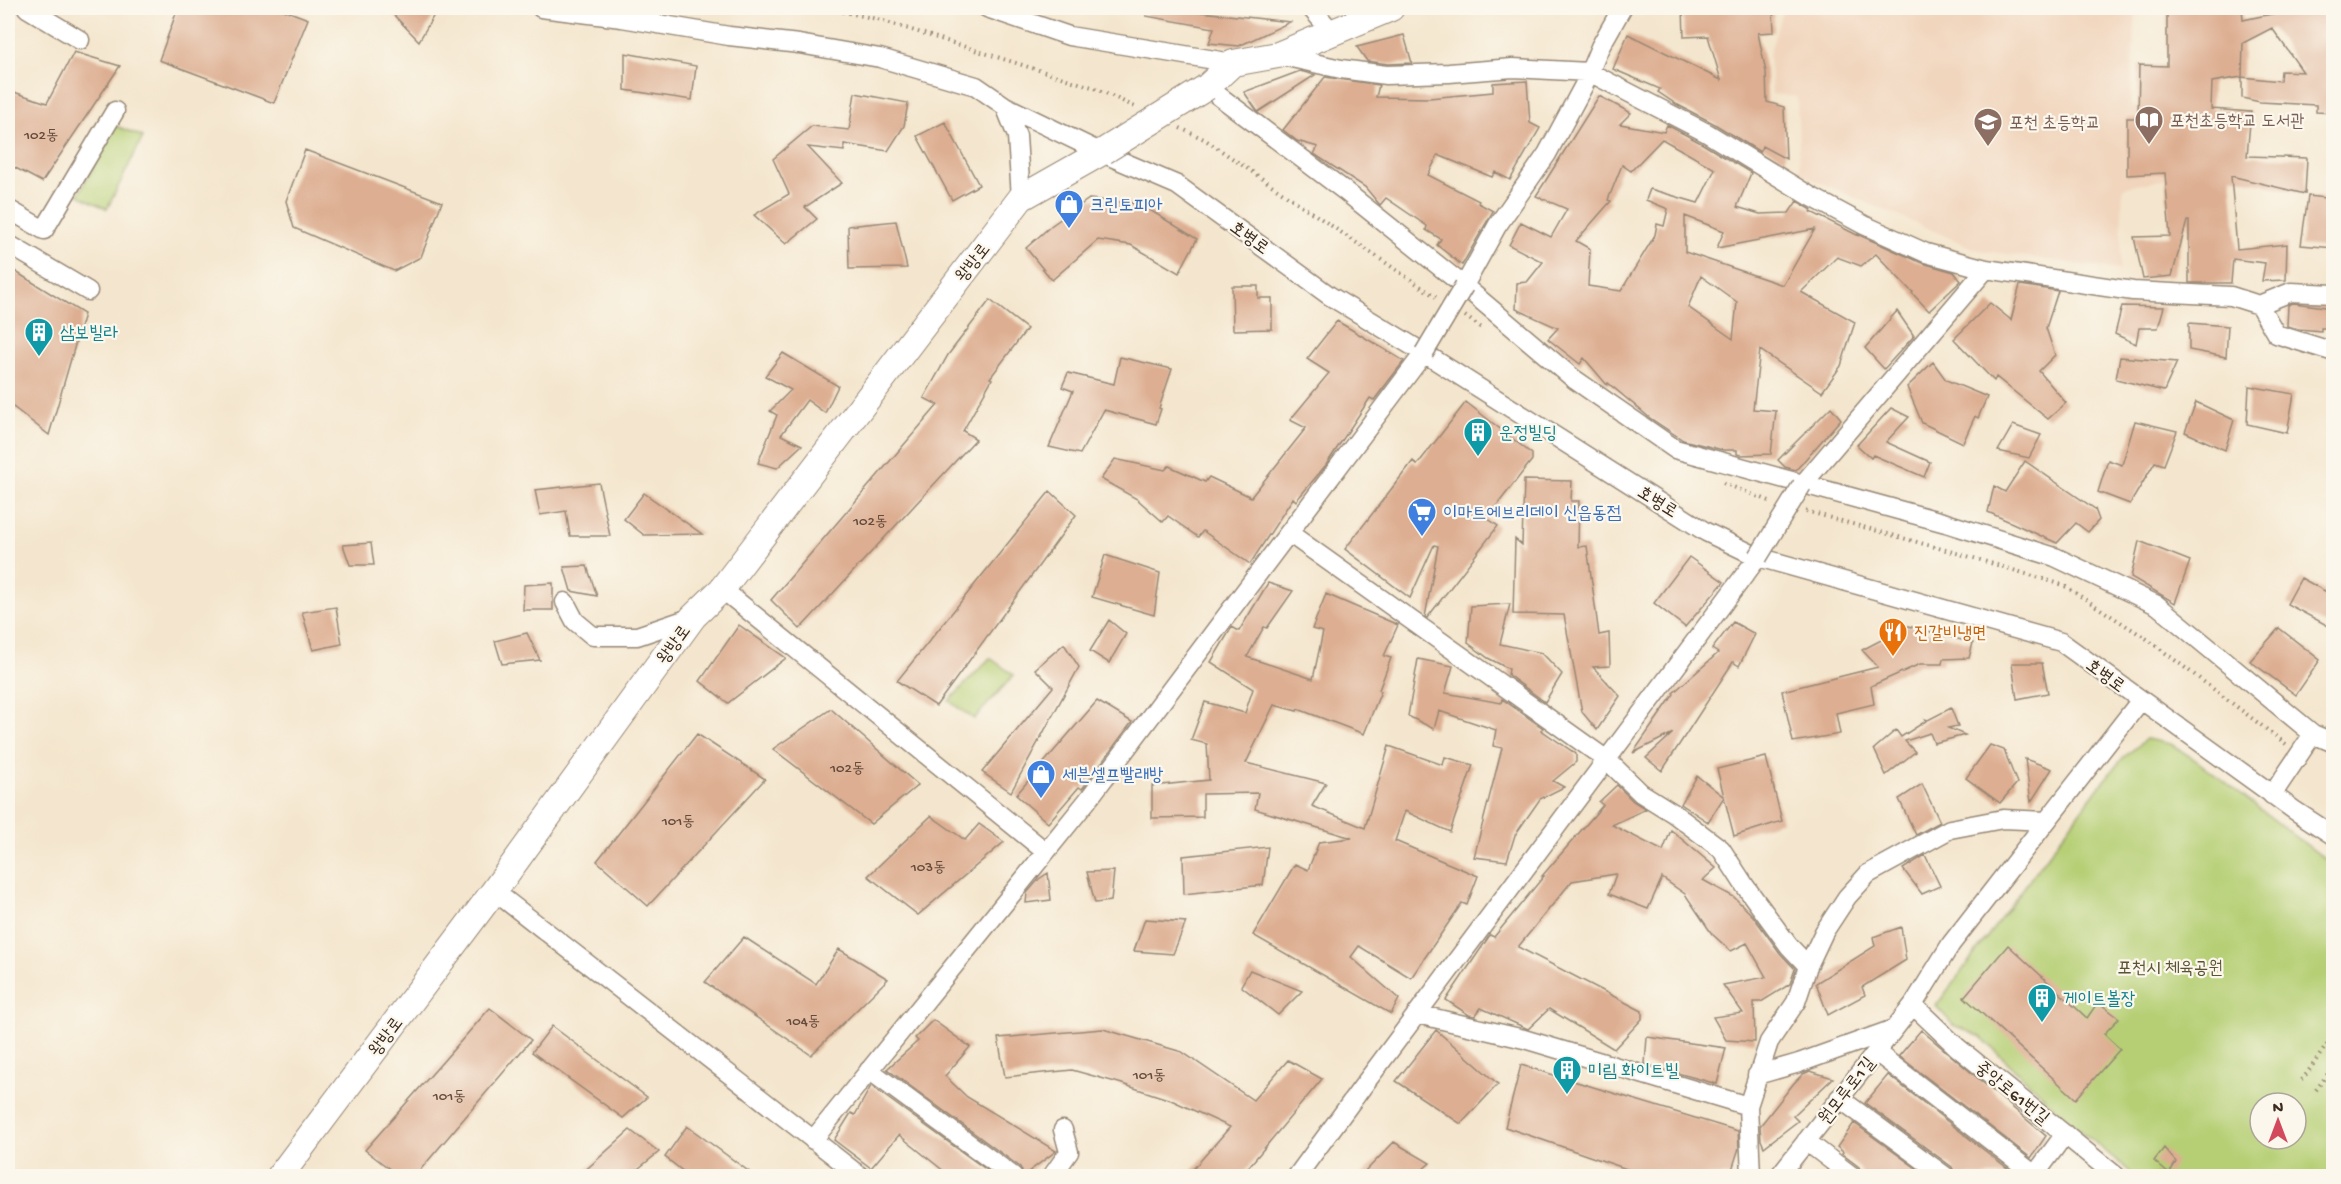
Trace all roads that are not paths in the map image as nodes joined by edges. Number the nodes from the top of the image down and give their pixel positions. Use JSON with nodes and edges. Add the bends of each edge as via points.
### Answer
{"nodes":[{"id":1,"x":27,"y":8,"type":"edge"},
{"id":2,"x":541,"y":8,"type":"edge"},
{"id":3,"x":987,"y":8,"type":"edge"},
{"id":4,"x":1311,"y":8,"type":"edge"},
{"id":5,"x":1391,"y":8,"type":"edge"},
{"id":6,"x":1622,"y":8,"type":"edge"},
{"id":7,"x":1332,"y":32,"type":"junction"},
{"id":8,"x":80,"y":40,"type":"dead end"},
{"id":9,"x":1278,"y":55,"type":"junction"},
{"id":10,"x":1233,"y":63,"type":"junction"},
{"id":11,"x":1589,"y":72,"type":"junction"},
{"id":12,"x":1208,"y":87,"type":"junction"},
{"id":13,"x":1005,"y":106,"type":"junction"},
{"id":14,"x":115,"y":111,"type":"dead end"},
{"id":15,"x":1102,"y":152,"type":"junction"},
{"id":16,"x":1021,"y":198,"type":"junction"},
{"id":17,"x":8,"y":209,"type":"edge"},
{"id":18,"x":8,"y":244,"type":"edge"},
{"id":19,"x":1986,"y":269,"type":"junction"},
{"id":20,"x":1464,"y":286,"type":"junction"},
{"id":21,"x":88,"y":291,"type":"dead end"},
{"id":22,"x":2334,"y":294,"type":"edge"},
{"id":23,"x":2259,"y":305,"type":"junction"},
{"id":24,"x":2334,"y":352,"type":"edge"},
{"id":25,"x":1424,"y":353,"type":"junction"},
{"id":26,"x":1802,"y":485,"type":"junction"},
{"id":27,"x":1290,"y":533,"type":"junction"},
{"id":28,"x":1758,"y":557,"type":"junction"},
{"id":29,"x":722,"y":589,"type":"junction"},
{"id":30,"x":565,"y":602,"type":"dead end"},
{"id":31,"x":693,"y":617,"type":"junction"},
{"id":32,"x":2141,"y":700,"type":"junction"},
{"id":33,"x":2313,"y":734,"type":"junction"},
{"id":34,"x":2334,"y":743,"type":"edge"},
{"id":35,"x":1607,"y":760,"type":"junction"},
{"id":36,"x":2272,"y":795,"type":"junction"},
{"id":37,"x":2046,"y":821,"type":"junction"},
{"id":38,"x":2334,"y":836,"type":"edge"},
{"id":39,"x":1046,"y":852,"type":"junction"},
{"id":40,"x":494,"y":891,"type":"junction"},
{"id":41,"x":1808,"y":966,"type":"junction"},
{"id":42,"x":1913,"y":1005,"type":"junction"},
{"id":43,"x":1417,"y":1014,"type":"junction"},
{"id":44,"x":1894,"y":1029,"type":"junction"},
{"id":45,"x":1876,"y":1052,"type":"junction"},
{"id":46,"x":869,"y":1070,"type":"junction"},
{"id":47,"x":1757,"y":1075,"type":"junction"},
{"id":48,"x":1839,"y":1098,"type":"junction"},
{"id":49,"x":1748,"y":1106,"type":"junction"},
{"id":50,"x":1063,"y":1130,"type":"dead end"},
{"id":51,"x":2065,"y":1134,"type":"junction"},
{"id":52,"x":813,"y":1140,"type":"junction"},
{"id":53,"x":1806,"y":1142,"type":"junction"},
{"id":54,"x":2113,"y":1175,"type":"edge"},
{"id":55,"x":280,"y":1176,"type":"edge"},
{"id":56,"x":860,"y":1176,"type":"edge"},
{"id":57,"x":1012,"y":1176,"type":"edge"},
{"id":58,"x":1052,"y":1176,"type":"edge"},
{"id":59,"x":1298,"y":1176,"type":"edge"},
{"id":60,"x":1751,"y":1176,"type":"edge"},
{"id":61,"x":1779,"y":1176,"type":"edge"},
{"id":62,"x":1852,"y":1176,"type":"edge"},
{"id":63,"x":1945,"y":1176,"type":"edge"},
{"id":64,"x":2034,"y":1176,"type":"edge"}],
"edges":[{"from":1,"to":8,"type":"street"},
{"from":2,"to":13,"type":"street","name":"호병로","via":[[880,58],[976,86]]},
{"from":3,"to":10,"type":"street","via":[[1069,36]]},
{"from":4,"to":7,"type":"street"},
{"from":5,"to":7,"type":"main road"},
{"from":6,"to":11,"type":"street"},
{"from":7,"to":9,"type":"main road"},
{"from":9,"to":10,"type":"main road"},
{"from":9,"to":11,"type":"street","via":[[1386,75],[1513,68]]},
{"from":10,"to":12,"type":"main road"},
{"from":11,"to":19,"type":"street","via":[[1707,134],[1864,225],[1926,253]]},
{"from":11,"to":20,"type":"street","via":[[1547,154],[1497,226]]},
{"from":12,"to":15,"type":"main road","name":"왕방로","bridge":true},
{"from":12,"to":20,"type":"street"},
{"from":13,"to":15,"type":"street","name":"호병로"},
{"from":13,"to":16,"type":"street","via":[[1017,136]]},
{"from":14,"to":17,"type":"street","via":[[44,230]]},
{"from":15,"to":16,"type":"main road","name":"왕방로"},
{"from":15,"to":25,"type":"street","name":"호병로","via":[[1178,185],[1330,296]]},
{"from":16,"to":29,"type":"main road","name":"왕방로"},
{"from":18,"to":21,"type":"street"},
{"from":19,"to":23,"type":"street","via":[[2133,291],[2231,296]]},
{"from":19,"to":26,"type":"street"},
{"from":20,"to":25,"type":"street","bridge":true},
{"from":20,"to":26,"type":"street","via":[[1574,379],[1675,449]]},
{"from":22,"to":23,"type":"street","via":[[2291,292]]},
{"from":23,"to":24,"type":"street","via":[[2276,334]]},
{"from":25,"to":27,"type":"street"},
{"from":25,"to":28,"type":"street","name":"호병로","via":[[1706,532]]},
{"from":26,"to":28,"type":"street","bridge":true},
{"from":26,"to":33,"type":"street","via":[[2055,557],[2157,605]]},
{"from":27,"to":35,"type":"street"},
{"from":27,"to":39,"type":"street"},
{"from":28,"to":32,"type":"street","name":"호병로","via":[[2061,642]]},
{"from":28,"to":35,"type":"street"},
{"from":29,"to":31,"type":"main road","name":"왕방로"},
{"from":29,"to":39,"type":"street"},
{"from":30,"to":31,"type":"street","via":[[574,621],[593,636],[637,636]]},
{"from":31,"to":40,"type":"main road","name":"왕방로"},
{"from":32,"to":36,"type":"street","name":"호병로"},
{"from":32,"to":37,"type":"street","name":"원모루로1길"},
{"from":33,"to":34,"type":"street"},
{"from":33,"to":36,"type":"street"},
{"from":35,"to":41,"type":"street","via":[[1641,793],[1721,849],[1789,946]]},
{"from":35,"to":43,"type":"street"},
{"from":36,"to":38,"type":"street","name":"호병로"},
{"from":37,"to":41,"type":"street","via":[[2003,819],[1950,829],[1869,874],[1847,897]]},
{"from":37,"to":42,"type":"street","name":"원모루로1길","via":[[1951,944]]},
{"from":39,"to":46,"type":"street"},
{"from":40,"to":52,"type":"street"},
{"from":40,"to":55,"type":"main road","name":"왕방로"},
{"from":41,"to":47,"type":"street","via":[[1796,1002],[1769,1042]]},
{"from":42,"to":44,"type":"street","name":"원모루로1길"},
{"from":42,"to":51,"type":"street","name":"중앙로61번길","via":[[1956,1047]]},
{"from":43,"to":49,"type":"street","via":[[1524,1039]]},
{"from":43,"to":59,"type":"street"},
{"from":44,"to":45,"type":"street","name":"원모루로1길"},
{"from":44,"to":47,"type":"street"},
{"from":45,"to":48,"type":"street","name":"원모루로1길"},
{"from":45,"to":64,"type":"street"},
{"from":46,"to":52,"type":"street"},
{"from":46,"to":57,"type":"street"},
{"from":47,"to":49,"type":"street"},
{"from":48,"to":53,"type":"street","name":"원모루로1길"},
{"from":48,"to":63,"type":"street"},
{"from":49,"to":60,"type":"street"},
{"from":50,"to":58,"type":"street","via":[[1069,1152]]},
{"from":51,"to":54,"type":"street","name":"중앙로61번길"},
{"from":51,"to":64,"type":"street"},
{"from":52,"to":56,"type":"street"},
{"from":53,"to":61,"type":"street","name":"원모루로1길"},
{"from":53,"to":62,"type":"street"}]}
